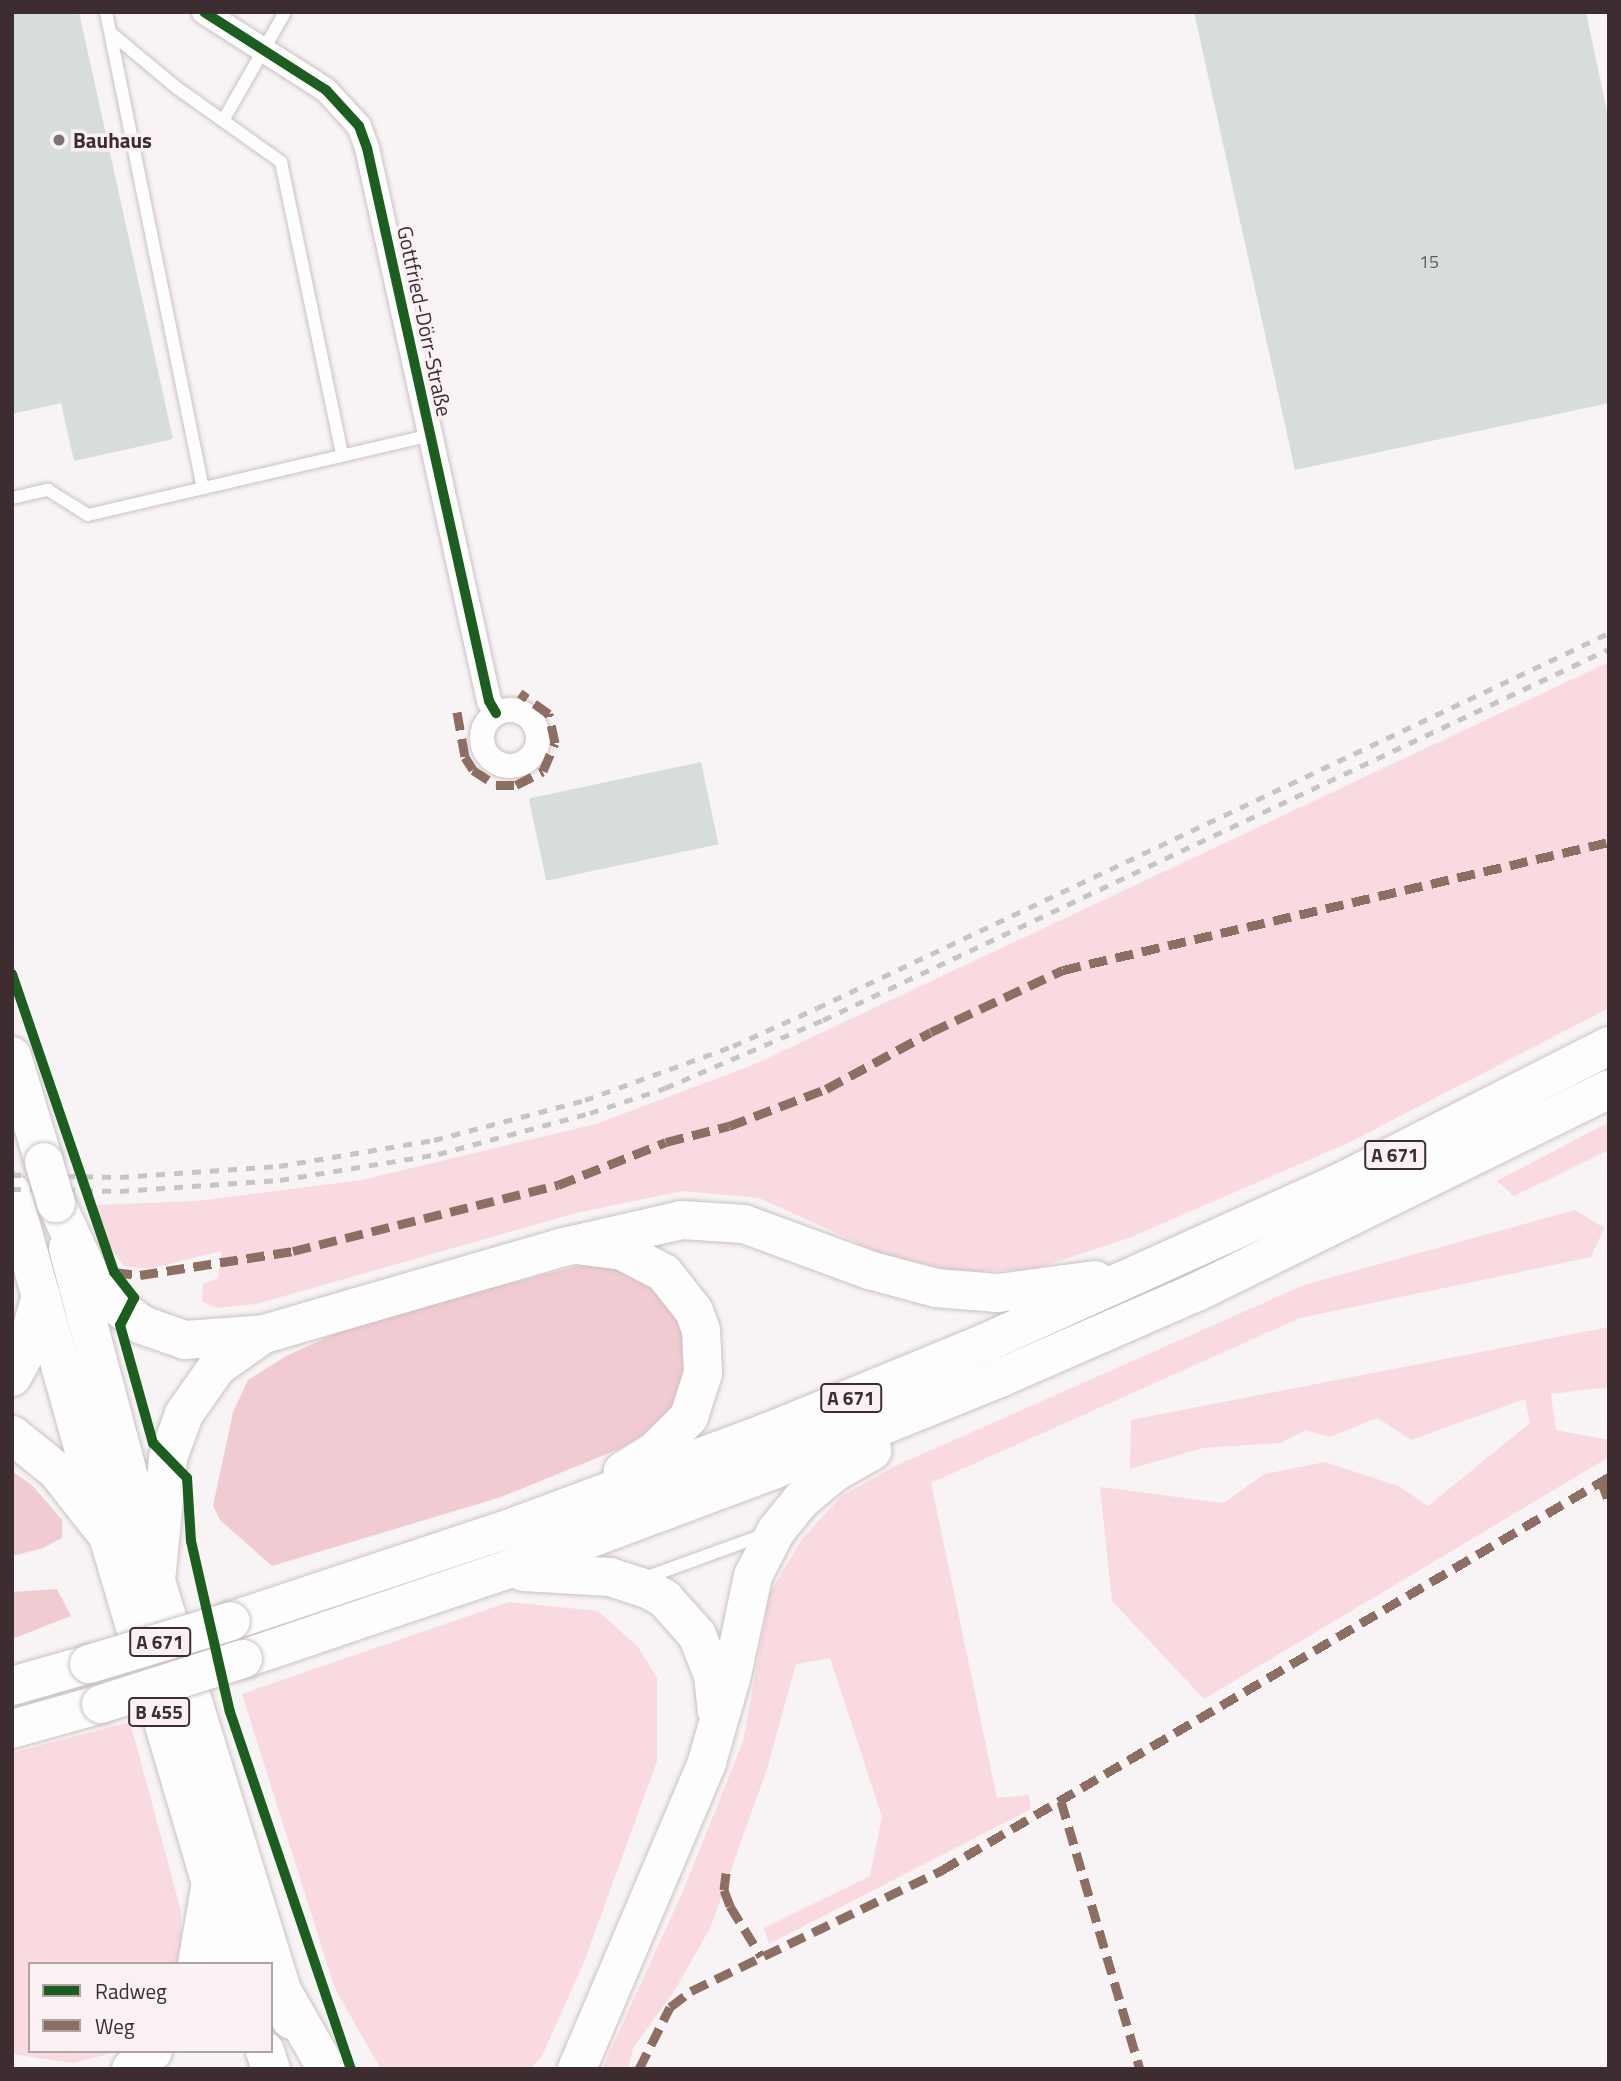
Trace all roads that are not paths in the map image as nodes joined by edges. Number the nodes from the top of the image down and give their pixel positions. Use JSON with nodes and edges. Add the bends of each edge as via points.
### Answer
{"nodes":[{"id":1,"x":106,"y":12,"type":"edge"},
{"id":2,"x":204,"y":12,"type":"edge"},
{"id":3,"x":285,"y":12,"type":"edge"},
{"id":4,"x":111,"y":33,"type":"junction"},
{"id":5,"x":264,"y":50,"type":"junction"},
{"id":6,"x":224,"y":119,"type":"junction"},
{"id":7,"x":430,"y":435,"type":"junction"},
{"id":8,"x":342,"y":455,"type":"junction"},
{"id":9,"x":203,"y":488,"type":"junction"},
{"id":10,"x":12,"y":498,"type":"edge"},
{"id":11,"x":496,"y":713,"type":"dead end"},
{"id":12,"x":1609,"y":1046,"type":"edge"},
{"id":13,"x":12,"y":1056,"type":"edge"},
{"id":14,"x":1609,"y":1089,"type":"edge"},
{"id":15,"x":13,"y":1197,"type":"edge"},
{"id":16,"x":56,"y":1203,"type":"junction"},
{"id":17,"x":564,"y":1247,"type":"junction"},
{"id":18,"x":1178,"y":1258,"type":"junction"},
{"id":19,"x":41,"y":1296,"type":"junction"},
{"id":20,"x":264,"y":1334,"type":"junction"},
{"id":21,"x":12,"y":1377,"type":"edge"},
{"id":22,"x":1002,"y":1377,"type":"junction"},
{"id":23,"x":12,"y":1435,"type":"edge"},
{"id":24,"x":519,"y":1525,"type":"junction"},
{"id":25,"x":776,"y":1531,"type":"junction"},
{"id":26,"x":108,"y":1536,"type":"junction"},
{"id":27,"x":503,"y":1571,"type":"junction"},
{"id":28,"x":156,"y":1581,"type":"junction"},
{"id":29,"x":633,"y":1583,"type":"junction"},
{"id":30,"x":12,"y":1686,"type":"edge"},
{"id":31,"x":717,"y":1727,"type":"junction"},
{"id":32,"x":12,"y":1729,"type":"edge"},
{"id":33,"x":210,"y":1888,"type":"junction"},
{"id":34,"x":197,"y":1962,"type":"edge"},
{"id":35,"x":235,"y":1962,"type":"edge"},
{"id":36,"x":273,"y":1962,"type":"edge"},
{"id":37,"x":273,"y":1963,"type":"edge"},
{"id":38,"x":281,"y":1989,"type":"junction"},
{"id":39,"x":593,"y":2029,"type":"junction"},
{"id":40,"x":151,"y":2053,"type":"edge"},
{"id":41,"x":131,"y":2069,"type":"edge"},
{"id":42,"x":307,"y":2069,"type":"edge"},
{"id":43,"x":327,"y":2069,"type":"edge"},
{"id":44,"x":565,"y":2069,"type":"edge"},
{"id":45,"x":577,"y":2069,"type":"edge"}],
"edges":[{"from":1,"to":4,"type":"lane"},
{"from":2,"to":5,"type":"street","name":"Gottfried-Dörr-Straße"},
{"from":3,"to":5,"type":"lane"},
{"from":4,"to":6,"type":"lane"},
{"from":4,"to":9,"type":"lane"},
{"from":5,"to":6,"type":"lane"},
{"from":5,"to":7,"type":"street","name":"Gottfried-Dörr-Straße","via":[[326,90],[359,126]]},
{"from":6,"to":8,"type":"lane","via":[[276,156],[285,169]]},
{"from":7,"to":8,"type":"lane"},
{"from":7,"to":11,"type":"street","name":"Gottfried-Dörr-Straße","via":[[489,701]]},
{"from":8,"to":9,"type":"lane"},
{"from":9,"to":10,"type":"lane","via":[[88,515],[48,490]]},
{"from":12,"to":18,"type":"main road","number":"A 671"},
{"from":13,"to":16,"type":"main road","number":"B 455","bridge":true},
{"from":14,"to":22,"type":"main road","number":"A 671","via":[[1355,1217]]},
{"from":15,"to":19,"type":"main road","number":"B 455"},
{"from":16,"to":20,"type":"main road","via":[[93,1282],[142,1325],[186,1340]]},
{"from":16,"to":28,"type":"main road","number":"B 455"},
{"from":17,"to":18,"type":"main road","via":[[648,1225],[714,1220],[775,1232],[902,1280],[998,1293],[1108,1278]]},
{"from":17,"to":20,"type":"main road"},
{"from":17,"to":24,"type":"main road","via":[[622,1251],[664,1273],[695,1311],[705,1352],[703,1373],[688,1417],[655,1451]]},
{"from":18,"to":24,"type":"main road","number":"A 671","via":[[768,1432]]},
{"from":19,"to":21,"type":"main road","via":[[24,1355]]},
{"from":19,"to":26,"type":"main road","number":"B 455"},
{"from":20,"to":28,"type":"main road","via":[[217,1367],[184,1414],[168,1458]]},
{"from":22,"to":25,"type":"main road","via":[[835,1472],[801,1500]]},
{"from":22,"to":27,"type":"main road","number":"A 671"},
{"from":23,"to":26,"type":"main road","via":[[57,1471]]},
{"from":24,"to":30,"type":"main road","number":"A 671","bridge":true,"via":[[232,1621]]},
{"from":25,"to":29,"type":"lane"},
{"from":25,"to":31,"type":"main road","via":[[746,1598]]},
{"from":26,"to":33,"type":"main road","number":"B 455"},
{"from":27,"to":29,"type":"main road","via":[[581,1573]]},
{"from":27,"to":32,"type":"main road","number":"A 671","bridge":true,"via":[[243,1659]]},
{"from":28,"to":36,"type":"main road","number":"B 455"},
{"from":29,"to":31,"type":"main road","via":[[665,1599],[697,1635],[713,1675]]},
{"from":31,"to":39,"type":"main road","via":[[707,1762]]},
{"from":33,"to":34,"type":"main road"},
{"from":33,"to":35,"type":"main road","number":"B 455"},
{"from":37,"to":38,"type":"main road","number":"B 455"},
{"from":38,"to":42,"type":"main road","number":"B 455"},
{"from":38,"to":43,"type":"main road"},
{"from":39,"to":44,"type":"main road"},
{"from":39,"to":45,"type":"main road"},
{"from":40,"to":41,"type":"main road"}]}
